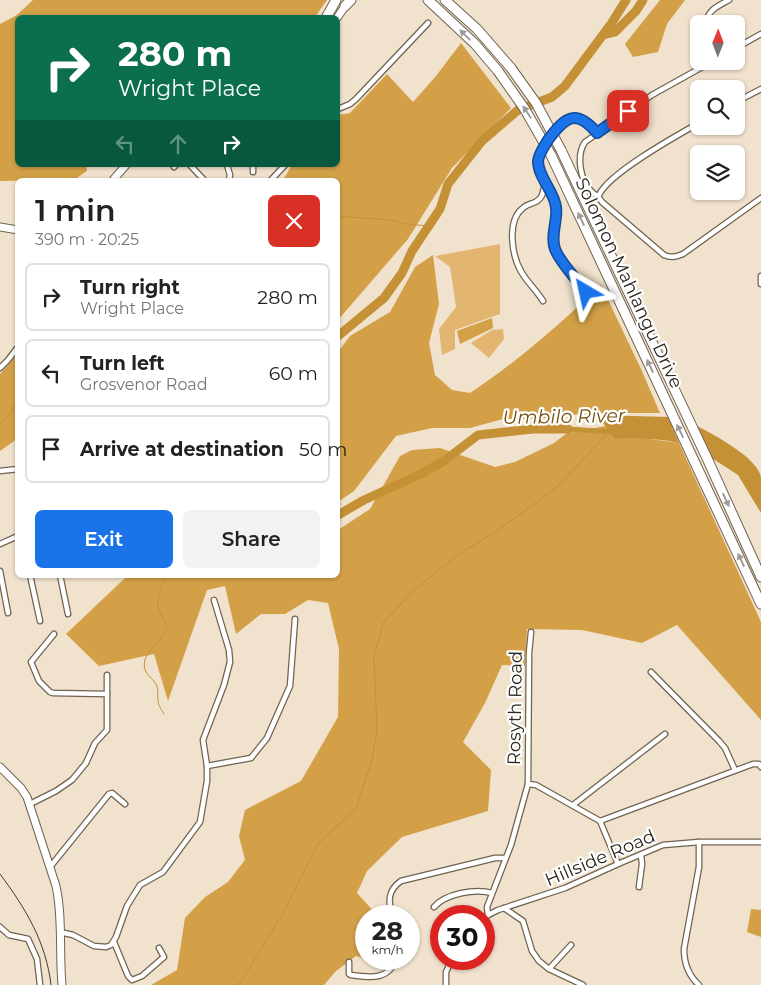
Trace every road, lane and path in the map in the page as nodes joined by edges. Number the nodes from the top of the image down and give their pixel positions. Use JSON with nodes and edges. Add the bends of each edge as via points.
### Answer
{"nodes":[{"id":1,"x":336,"y":0,"type":"edge"},
{"id":2,"x":428,"y":0,"type":"edge"},
{"id":3,"x":445,"y":0,"type":"edge"},
{"id":4,"x":729,"y":0,"type":"edge"},
{"id":5,"x":347,"y":2,"type":"edge"},
{"id":6,"x":328,"y":15,"type":"edge"},
{"id":7,"x":330,"y":15,"type":"edge"},
{"id":8,"x":339,"y":15,"type":"edge"},
{"id":9,"x":708,"y":15,"type":"edge"},
{"id":10,"x":428,"y":23,"type":"dead end"},
{"id":11,"x":761,"y":34,"type":"edge"},
{"id":12,"x":745,"y":43,"type":"edge"},
{"id":13,"x":697,"y":70,"type":"edge"},
{"id":14,"x":761,"y":88,"type":"edge"},
{"id":15,"x":745,"y":97,"type":"edge"},
{"id":16,"x":340,"y":108,"type":"edge"},
{"id":17,"x":690,"y":128,"type":"edge"},
{"id":18,"x":597,"y":133,"type":"junction"},
{"id":19,"x":124,"y":167,"type":"edge"},
{"id":20,"x":192,"y":167,"type":"edge"},
{"id":21,"x":253,"y":167,"type":"edge"},
{"id":22,"x":282,"y":167,"type":"edge"},
{"id":23,"x":253,"y":172,"type":"dead end"},
{"id":24,"x":115,"y":178,"type":"edge"},
{"id":25,"x":203,"y":178,"type":"edge"},
{"id":26,"x":273,"y":178,"type":"edge"},
{"id":27,"x":545,"y":180,"type":"junction"},
{"id":28,"x":599,"y":195,"type":"junction"},
{"id":29,"x":761,"y":198,"type":"edge"},
{"id":30,"x":0,"y":227,"type":"edge"},
{"id":31,"x":15,"y":230,"type":"edge"},
{"id":32,"x":761,"y":276,"type":"edge"},
{"id":33,"x":761,"y":284,"type":"edge"},
{"id":34,"x":590,"y":299,"type":"dead end"},
{"id":35,"x":543,"y":300,"type":"dead end"},
{"id":36,"x":15,"y":351,"type":"edge"},
{"id":37,"x":0,"y":368,"type":"edge"},
{"id":38,"x":15,"y":469,"type":"edge"},
{"id":39,"x":0,"y":471,"type":"edge"},
{"id":40,"x":15,"y":538,"type":"edge"},
{"id":41,"x":10,"y":540,"type":"junction"},
{"id":42,"x":15,"y":541,"type":"edge"},
{"id":43,"x":0,"y":544,"type":"edge"},
{"id":44,"x":0,"y":571,"type":"edge"},
{"id":45,"x":761,"y":577,"type":"edge"},
{"id":46,"x":31,"y":578,"type":"edge"},
{"id":47,"x":61,"y":578,"type":"edge"},
{"id":48,"x":214,"y":600,"type":"dead end"},
{"id":49,"x":761,"y":604,"type":"edge"},
{"id":50,"x":8,"y":613,"type":"dead end"},
{"id":51,"x":68,"y":614,"type":"dead end"},
{"id":52,"x":295,"y":620,"type":"dead end"},
{"id":53,"x":40,"y":621,"type":"dead end"},
{"id":54,"x":531,"y":632,"type":"dead end"},
{"id":55,"x":54,"y":634,"type":"dead end"},
{"id":56,"x":652,"y":672,"type":"dead end"},
{"id":57,"x":108,"y":675,"type":"dead end"},
{"id":58,"x":107,"y":694,"type":"junction"},
{"id":59,"x":665,"y":734,"type":"dead end"},
{"id":60,"x":207,"y":766,"type":"junction"},
{"id":61,"x":0,"y":767,"type":"edge"},
{"id":62,"x":761,"y":767,"type":"edge"},
{"id":63,"x":735,"y":770,"type":"junction"},
{"id":64,"x":528,"y":784,"type":"junction"},
{"id":65,"x":30,"y":804,"type":"junction"},
{"id":66,"x":125,"y":804,"type":"dead end"},
{"id":67,"x":573,"y":805,"type":"junction"},
{"id":68,"x":600,"y":821,"type":"junction"},
{"id":69,"x":699,"y":842,"type":"junction"},
{"id":70,"x":761,"y":842,"type":"edge"},
{"id":71,"x":641,"y":855,"type":"junction"},
{"id":72,"x":505,"y":858,"type":"junction"},
{"id":73,"x":618,"y":864,"type":"junction"},
{"id":74,"x":50,"y":867,"type":"junction"},
{"id":75,"x":639,"y":887,"type":"dead end"},
{"id":76,"x":492,"y":893,"type":"junction"},
{"id":77,"x":389,"y":905,"type":"edge"},
{"id":78,"x":436,"y":905,"type":"edge"},
{"id":79,"x":488,"y":905,"type":"edge"},
{"id":80,"x":504,"y":908,"type":"junction"},
{"id":81,"x":495,"y":912,"type":"edge"},
{"id":82,"x":0,"y":927,"type":"edge"},
{"id":83,"x":60,"y":932,"type":"junction"},
{"id":84,"x":114,"y":942,"type":"junction"},
{"id":85,"x":571,"y":945,"type":"dead end"},
{"id":86,"x":159,"y":948,"type":"dead end"},
{"id":87,"x":349,"y":962,"type":"dead end"},
{"id":88,"x":549,"y":968,"type":"junction"},
{"id":89,"x":391,"y":970,"type":"edge"},
{"id":90,"x":447,"y":970,"type":"edge"},
{"id":91,"x":40,"y":985,"type":"edge"},
{"id":92,"x":62,"y":985,"type":"edge"},
{"id":93,"x":446,"y":985,"type":"edge"},
{"id":94,"x":583,"y":985,"type":"edge"},
{"id":95,"x":699,"y":985,"type":"edge"}],
"edges":[{"from":1,"to":6,"type":"highway"},
{"from":49,"to":2,"type":"highway","name":"Solomon Mahlangu Drive","one_way":true,"bridge":true,"via":[[551,155],[498,71],[475,44]]},
{"from":3,"to":45,"type":"highway","name":"Solomon Mahlangu Drive","one_way":true,"bridge":true,"via":[[511,68],[536,103]]},
{"from":4,"to":9,"type":"street"},
{"from":5,"to":7,"type":"main road"},
{"from":5,"to":8,"type":"main road"},
{"from":10,"to":16,"type":"street","via":[[356,99]]},
{"from":11,"to":12,"type":"street"},
{"from":13,"to":18,"type":"street","via":[[652,95]]},
{"from":14,"to":15,"type":"street"},
{"from":17,"to":28,"type":"street","via":[[652,150],[607,184]]},
{"from":18,"to":27,"type":"street","via":[[586,121],[577,118],[560,124],[540,155],[539,166]]},
{"from":18,"to":28,"type":"street","via":[[583,143],[580,161],[589,188]]},
{"from":19,"to":24,"type":"main road"},
{"from":20,"to":25,"type":"street"},
{"from":21,"to":23,"type":"street"},
{"from":22,"to":26,"type":"street"},
{"from":27,"to":34,"type":"street","via":[[556,207],[555,250]]},
{"from":27,"to":35,"type":"street","via":[[542,198],[520,210],[512,235],[520,270]]},
{"from":28,"to":29,"type":"street","via":[[602,202],[664,255],[672,257],[683,254]]},
{"from":30,"to":31,"type":"main road"},
{"from":32,"to":33,"type":"street"},
{"from":36,"to":37,"type":"street"},
{"from":38,"to":39,"type":"street"},
{"from":40,"to":41,"type":"street"},
{"from":41,"to":42,"type":"street"},
{"from":41,"to":43,"type":"street"},
{"from":44,"to":50,"type":"street"},
{"from":46,"to":53,"type":"street"},
{"from":47,"to":51,"type":"street"},
{"from":48,"to":60,"type":"street","via":[[230,662],[203,740]]},
{"from":52,"to":60,"type":"street","via":[[290,686],[267,738],[250,758]]},
{"from":54,"to":64,"type":"street","name":"Rosyth Road"},
{"from":55,"to":58,"type":"street","via":[[31,662],[42,684],[53,693]]},
{"from":56,"to":63,"type":"street","via":[[719,741]]},
{"from":57,"to":58,"type":"street"},
{"from":58,"to":65,"type":"street","via":[[107,730],[95,743],[86,763],[65,786]]},
{"from":59,"to":67,"type":"street"},
{"from":60,"to":84,"type":"street","via":[[200,822],[163,872],[140,885]]},
{"from":61,"to":65,"type":"main road","via":[[21,788]]},
{"from":62,"to":63,"type":"street","via":[[753,764]]},
{"from":63,"to":68,"type":"street"},
{"from":64,"to":67,"type":"street"},
{"from":64,"to":72,"type":"street","name":"Rosyth Road"},
{"from":65,"to":74,"type":"main road"},
{"from":66,"to":74,"type":"street","via":[[115,794],[108,794]]},
{"from":67,"to":68,"type":"street"},
{"from":68,"to":73,"type":"street"},
{"from":69,"to":70,"type":"street","name":"Hillside Road"},
{"from":69,"to":71,"type":"street","name":"Hillside Road","via":[[670,844]]},
{"from":69,"to":95,"type":"street","via":[[700,860],[684,949],[688,972]]},
{"from":71,"to":73,"type":"street","name":"Hillside Road"},
{"from":71,"to":75,"type":"street"},
{"from":72,"to":76,"type":"street","name":"Rosyth Road"},
{"from":72,"to":77,"type":"street","via":[[401,881],[392,890]]},
{"from":73,"to":80,"type":"street","name":"Hillside Road","via":[[565,888]]},
{"from":74,"to":83,"type":"main road","via":[[58,898]]},
{"from":76,"to":78,"type":"street","via":[[473,891],[440,900]]},
{"from":76,"to":79,"type":"street","name":"Rosyth Road"},
{"from":80,"to":81,"type":"street","name":"Hillside Road"},
{"from":80,"to":88,"type":"street","via":[[523,921],[534,956]]},
{"from":82,"to":91,"type":"street","via":[[9,935],[28,939],[37,959]]},
{"from":83,"to":84,"type":"street","via":[[99,947]]},
{"from":83,"to":92,"type":"main road"},
{"from":84,"to":86,"type":"street","via":[[132,980],[142,976],[164,957]]},
{"from":85,"to":88,"type":"street"},
{"from":87,"to":89,"type":"street","via":[[351,975],[375,976],[388,974]]},
{"from":88,"to":94,"type":"street"},
{"from":90,"to":93,"type":"street"}]}
